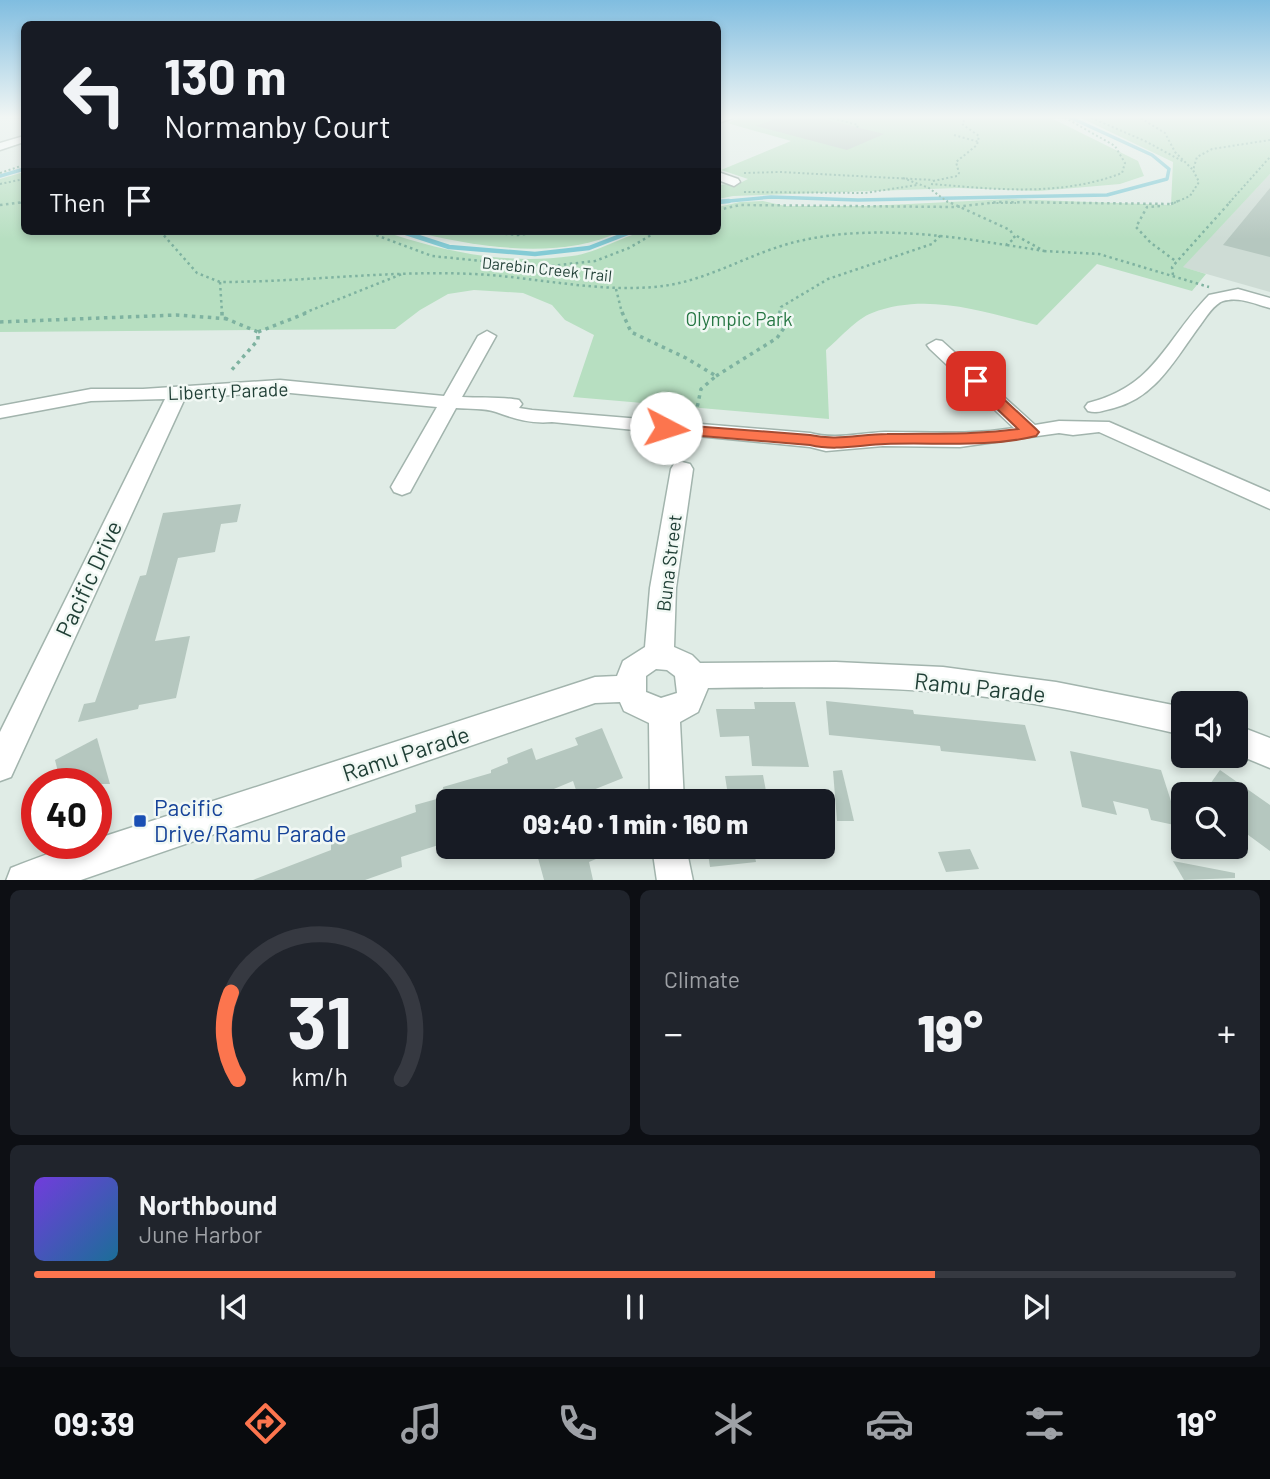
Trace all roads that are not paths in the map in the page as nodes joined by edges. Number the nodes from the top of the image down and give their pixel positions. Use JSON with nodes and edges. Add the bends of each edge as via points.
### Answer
{"nodes":[{"id":1,"x":721,"y":177,"type":"edge"},
{"id":2,"x":735,"y":182,"type":"road end"},
{"id":3,"x":1270,"y":303,"type":"edge"},
{"id":4,"x":487,"y":336,"type":"dead end"},
{"id":5,"x":936,"y":345,"type":"dead end"},
{"id":6,"x":178,"y":393,"type":"junction"},
{"id":7,"x":450,"y":402,"type":"junction"},
{"id":8,"x":0,"y":412,"type":"edge"},
{"id":9,"x":1105,"y":415,"type":"junction"},
{"id":10,"x":1031,"y":432,"type":"junction"},
{"id":11,"x":682,"y":470,"type":"dead end"},
{"id":12,"x":402,"y":487,"type":"dead end"},
{"id":13,"x":1270,"y":501,"type":"edge"},
{"id":14,"x":659,"y":656,"type":"junction"},
{"id":15,"x":692,"y":676,"type":"junction"},
{"id":16,"x":629,"y":689,"type":"junction"},
{"id":17,"x":664,"y":713,"type":"junction"},
{"id":18,"x":1171,"y":718,"type":"edge"},
{"id":19,"x":1248,"y":745,"type":"edge"},
{"id":20,"x":1270,"y":753,"type":"edge"},
{"id":21,"x":0,"y":766,"type":"edge"},
{"id":22,"x":667,"y":789,"type":"edge"},
{"id":23,"x":671,"y":859,"type":"edge"},
{"id":24,"x":24,"y":880,"type":"edge"},
{"id":25,"x":675,"y":880,"type":"edge"}],
"edges":[{"from":1,"to":2,"type":"street"},
{"from":3,"to":9,"type":"street","via":[[1228,294],[1210,302],[1153,378]]},
{"from":4,"to":7,"type":"street"},
{"from":5,"to":10,"type":"street"},
{"from":6,"to":7,"type":"street","name":"Liberty Parade","via":[[280,386]]},
{"from":6,"to":8,"type":"street","name":"Liberty Parade","via":[[91,395]]},
{"from":6,"to":21,"type":"street","name":"Pacific Drive"},
{"from":7,"to":10,"type":"street","name":"Liberty Parade","via":[[500,406],[538,418],[826,444],[960,440]]},
{"from":7,"to":12,"type":"street"},
{"from":9,"to":10,"type":"street","name":"Liberty Parade","via":[[1073,429]]},
{"from":9,"to":13,"type":"street","via":[[1134,443]]},
{"from":11,"to":14,"type":"street","name":"Buna Street","via":[[663,588]]},
{"from":14,"to":15,"type":"street","via":[[679,662]]},
{"from":14,"to":16,"type":"street","via":[[633,670]]},
{"from":15,"to":17,"type":"street","via":[[689,701]]},
{"from":15,"to":18,"type":"street","name":"Ramu Parade","via":[[821,674],[978,683]]},
{"from":16,"to":17,"type":"street","via":[[637,704]]},
{"from":16,"to":24,"type":"street","name":"Ramu Parade","via":[[595,691]]},
{"from":17,"to":22,"type":"street"},
{"from":19,"to":20,"type":"street"},
{"from":23,"to":25,"type":"street"}]}
